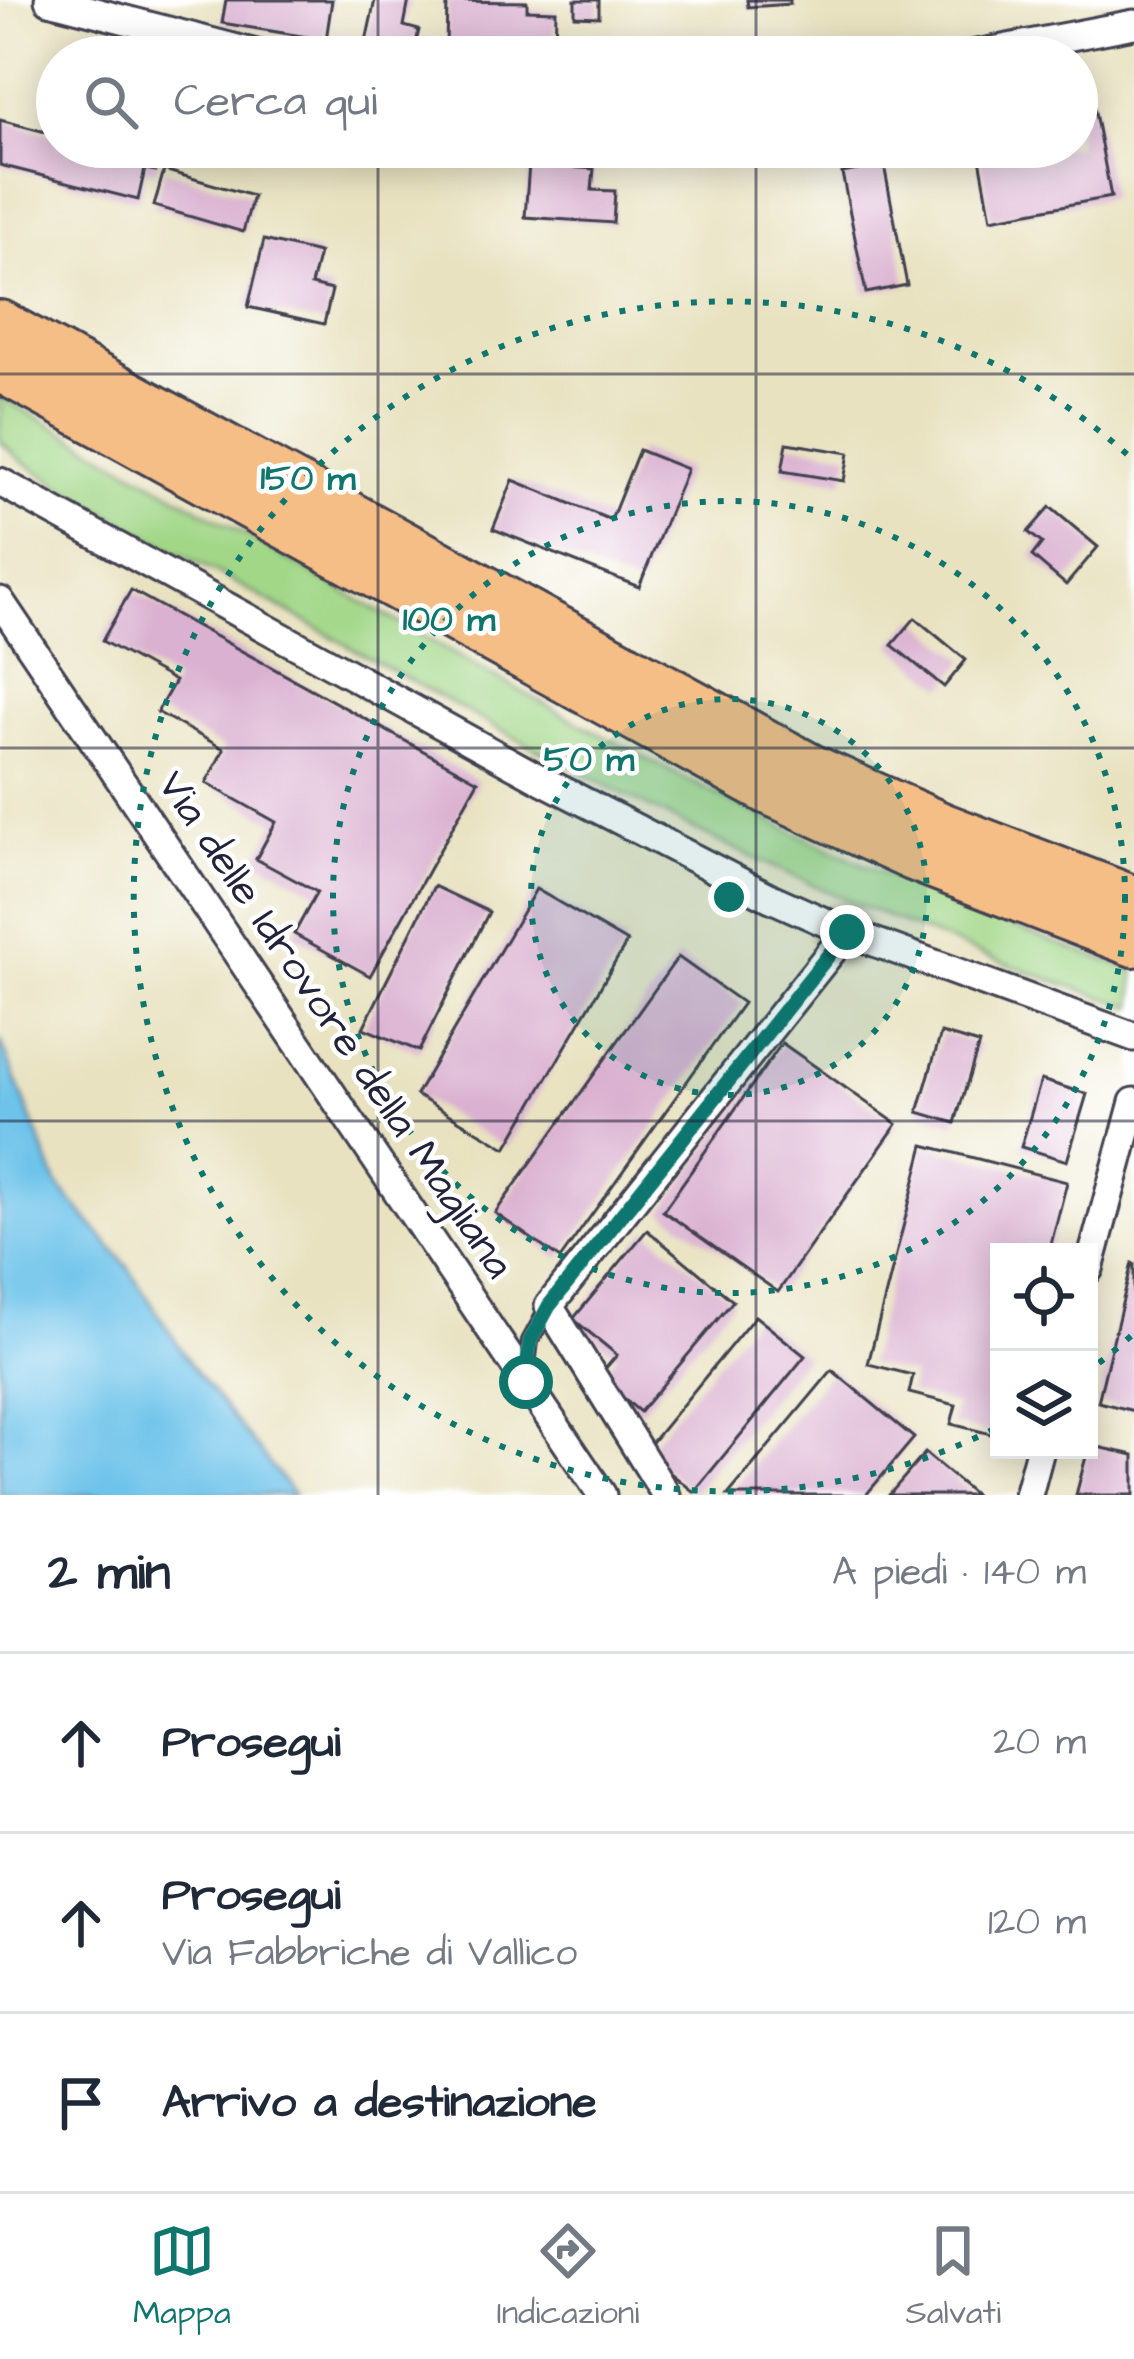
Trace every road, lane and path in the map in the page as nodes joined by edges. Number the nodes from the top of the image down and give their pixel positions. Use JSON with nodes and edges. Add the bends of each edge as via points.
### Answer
{"nodes":[{"id":1,"x":48,"y":0,"type":"edge"},
{"id":2,"x":1134,"y":24,"type":"edge"},
{"id":3,"x":187,"y":36,"type":"edge"},
{"id":4,"x":1071,"y":36,"type":"edge"},
{"id":5,"x":0,"y":325,"type":"edge"},
{"id":6,"x":0,"y":367,"type":"edge"},
{"id":7,"x":0,"y":482,"type":"edge"},
{"id":8,"x":0,"y":601,"type":"edge"},
{"id":9,"x":1134,"y":902,"type":"edge"},
{"id":10,"x":847,"y":932,"type":"junction"},
{"id":11,"x":1134,"y":941,"type":"edge"},
{"id":12,"x":1134,"y":1037,"type":"edge"},
{"id":13,"x":1134,"y":1102,"type":"edge"},
{"id":14,"x":1096,"y":1243,"type":"edge"},
{"id":15,"x":549,"y":1306,"type":"junction"},
{"id":16,"x":526,"y":1382,"type":"junction"},
{"id":17,"x":1038,"y":1459,"type":"edge"},
{"id":18,"x":602,"y":1495,"type":"edge"},
{"id":19,"x":666,"y":1495,"type":"edge"},
{"id":20,"x":1028,"y":1495,"type":"edge"}],
"edges":[{"from":1,"to":3,"type":"street"},
{"from":2,"to":4,"type":"street"},
{"from":5,"to":9,"type":"highway","via":[[811,769]]},
{"from":6,"to":11,"type":"highway","via":[[770,790],[913,856]]},
{"from":7,"to":10,"type":"street","via":[[542,780]]},
{"from":8,"to":16,"type":"street","name":"Via delle Idrovore della Magliana"},
{"from":10,"to":12,"type":"street"},
{"from":10,"to":15,"type":"street"},
{"from":13,"to":14,"type":"street"},
{"from":15,"to":16,"type":"lane","via":[[530,1341]]},
{"from":15,"to":19,"type":"street"},
{"from":16,"to":18,"type":"street","name":"Via delle Idrovore della Magliana"},
{"from":17,"to":20,"type":"street"}]}
